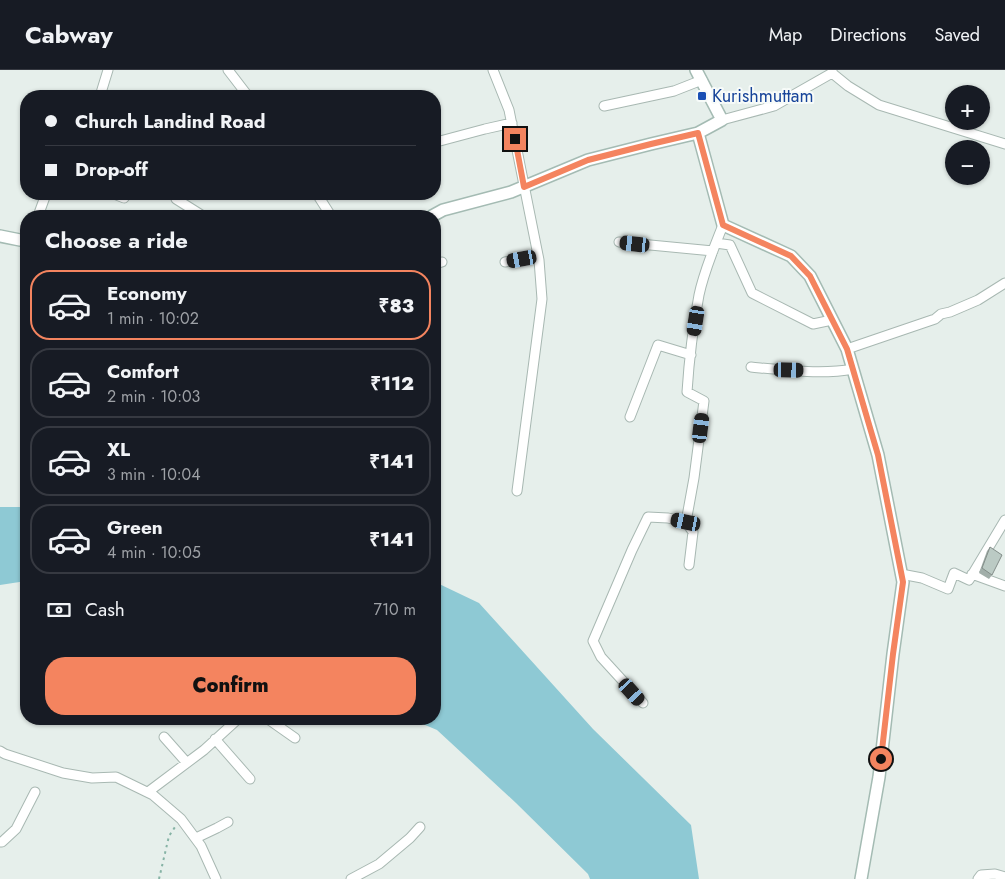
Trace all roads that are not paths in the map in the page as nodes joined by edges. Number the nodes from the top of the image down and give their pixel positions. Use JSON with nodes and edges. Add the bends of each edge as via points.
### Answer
{"nodes":[{"id":1,"x":108,"y":70,"type":"edge"},
{"id":2,"x":228,"y":70,"type":"edge"},
{"id":3,"x":493,"y":70,"type":"edge"},
{"id":4,"x":832,"y":72,"type":"edge"},
{"id":5,"x":699,"y":75,"type":"edge"},
{"id":6,"x":102,"y":90,"type":"edge"},
{"id":7,"x":243,"y":90,"type":"edge"},
{"id":8,"x":604,"y":106,"type":"dead end"},
{"id":9,"x":722,"y":120,"type":"junction"},
{"id":10,"x":512,"y":123,"type":"junction"},
{"id":11,"x":698,"y":133,"type":"junction"},
{"id":12,"x":441,"y":141,"type":"edge"},
{"id":13,"x":1005,"y":144,"type":"edge"},
{"id":14,"x":524,"y":187,"type":"junction"},
{"id":15,"x":176,"y":200,"type":"edge"},
{"id":16,"x":193,"y":210,"type":"edge"},
{"id":17,"x":441,"y":211,"type":"edge"},
{"id":18,"x":723,"y":225,"type":"junction"},
{"id":19,"x":0,"y":236,"type":"edge"},
{"id":20,"x":20,"y":240,"type":"edge"},
{"id":21,"x":619,"y":242,"type":"dead end"},
{"id":22,"x":714,"y":247,"type":"junction"},
{"id":23,"x":538,"y":256,"type":"junction"},
{"id":24,"x":505,"y":262,"type":"dead end"},
{"id":25,"x":1005,"y":283,"type":"edge"},
{"id":26,"x":832,"y":320,"type":"junction"},
{"id":27,"x":847,"y":349,"type":"junction"},
{"id":28,"x":691,"y":355,"type":"junction"},
{"id":29,"x":751,"y":367,"type":"dead end"},
{"id":30,"x":852,"y":369,"type":"junction"},
{"id":31,"x":630,"y":417,"type":"dead end"},
{"id":32,"x":518,"y":491,"type":"dead end"},
{"id":33,"x":1005,"y":520,"type":"edge"},
{"id":34,"x":686,"y":522,"type":"junction"},
{"id":35,"x":689,"y":565,"type":"dead end"},
{"id":36,"x":902,"y":574,"type":"junction"},
{"id":37,"x":972,"y":574,"type":"junction"},
{"id":38,"x":1005,"y":586,"type":"edge"},
{"id":39,"x":643,"y":704,"type":"dead end"},
{"id":40,"x":231,"y":725,"type":"edge"},
{"id":41,"x":277,"y":725,"type":"edge"},
{"id":42,"x":164,"y":737,"type":"dead end"},
{"id":43,"x":295,"y":738,"type":"dead end"},
{"id":44,"x":215,"y":740,"type":"junction"},
{"id":45,"x":0,"y":751,"type":"edge"},
{"id":46,"x":187,"y":763,"type":"junction"},
{"id":47,"x":250,"y":778,"type":"dead end"},
{"id":48,"x":35,"y":792,"type":"dead end"},
{"id":49,"x":148,"y":792,"type":"junction"},
{"id":50,"x":228,"y":822,"type":"dead end"},
{"id":51,"x":420,"y":827,"type":"dead end"},
{"id":52,"x":196,"y":838,"type":"junction"},
{"id":53,"x":0,"y":842,"type":"edge"},
{"id":54,"x":1005,"y":877,"type":"edge"},
{"id":55,"x":216,"y":879,"type":"edge"},
{"id":56,"x":351,"y":879,"type":"edge"},
{"id":57,"x":861,"y":879,"type":"edge"},
{"id":58,"x":978,"y":879,"type":"edge"}],
"edges":[{"from":1,"to":6,"type":"street"},
{"from":2,"to":7,"type":"street"},
{"from":3,"to":10,"type":"street"},
{"from":4,"to":9,"type":"street","via":[[774,106]]},
{"from":4,"to":13,"type":"street","via":[[879,105]]},
{"from":5,"to":8,"type":"street","via":[[674,91]]},
{"from":5,"to":9,"type":"main road"},
{"from":9,"to":11,"type":"main road"},
{"from":10,"to":12,"type":"street"},
{"from":10,"to":14,"type":"street"},
{"from":11,"to":14,"type":"main road","via":[[588,160]]},
{"from":11,"to":18,"type":"main road"},
{"from":14,"to":17,"type":"main road"},
{"from":14,"to":23,"type":"street"},
{"from":15,"to":16,"type":"street"},
{"from":18,"to":22,"type":"street"},
{"from":18,"to":26,"type":"main road","via":[[791,256],[810,276]]},
{"from":19,"to":20,"type":"main road"},
{"from":21,"to":22,"type":"street"},
{"from":22,"to":26,"type":"street","via":[[730,245],[752,293],[813,324]]},
{"from":22,"to":28,"type":"street","via":[[699,294]]},
{"from":23,"to":24,"type":"street"},
{"from":23,"to":32,"type":"street","via":[[542,299]]},
{"from":25,"to":27,"type":"street","via":[[978,300],[935,319]]},
{"from":26,"to":27,"type":"main road"},
{"from":27,"to":30,"type":"main road"},
{"from":28,"to":31,"type":"street","via":[[658,345]]},
{"from":28,"to":34,"type":"street","via":[[686,392],[704,400]]},
{"from":29,"to":30,"type":"street","via":[[839,372]]},
{"from":30,"to":36,"type":"main road","via":[[878,455]]},
{"from":33,"to":37,"type":"street"},
{"from":34,"to":35,"type":"street","via":[[693,532]]},
{"from":34,"to":39,"type":"street","via":[[648,517],[593,641],[601,657]]},
{"from":36,"to":37,"type":"street","via":[[948,589],[954,573],[969,580]]},
{"from":36,"to":57,"type":"main road","via":[[879,776]]},
{"from":37,"to":38,"type":"street"},
{"from":40,"to":44,"type":"street"},
{"from":41,"to":43,"type":"street"},
{"from":42,"to":46,"type":"street"},
{"from":44,"to":46,"type":"street"},
{"from":44,"to":47,"type":"street"},
{"from":45,"to":49,"type":"street","via":[[64,773],[92,778],[116,777]]},
{"from":46,"to":49,"type":"street"},
{"from":48,"to":53,"type":"street","via":[[16,829]]},
{"from":49,"to":52,"type":"street","via":[[181,819]]},
{"from":50,"to":52,"type":"street"},
{"from":51,"to":56,"type":"street","via":[[379,864]]},
{"from":52,"to":55,"type":"street"},
{"from":54,"to":58,"type":"street","via":[[981,874]]}]}
